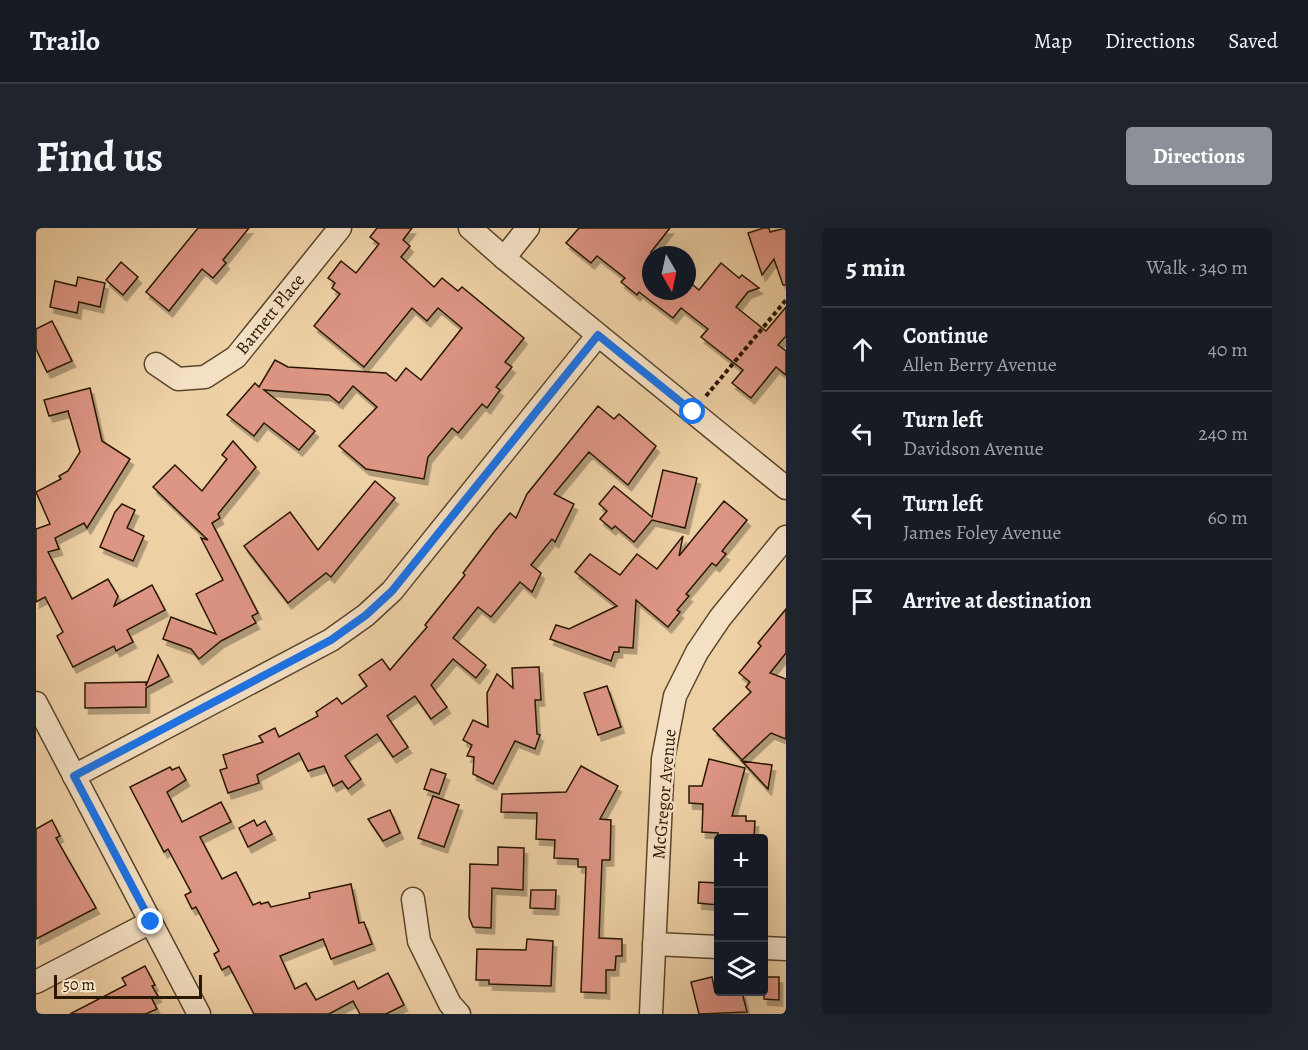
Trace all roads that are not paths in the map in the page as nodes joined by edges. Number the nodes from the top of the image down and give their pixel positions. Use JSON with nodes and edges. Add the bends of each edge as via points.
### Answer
{"nodes":[{"id":1,"x":340,"y":228,"type":"edge"},
{"id":2,"x":470,"y":228,"type":"edge"},
{"id":3,"x":528,"y":228,"type":"edge"},
{"id":4,"x":504,"y":258,"type":"junction"},
{"id":5,"x":598,"y":335,"type":"junction"},
{"id":6,"x":156,"y":364,"type":"dead end"},
{"id":7,"x":786,"y":488,"type":"edge"},
{"id":8,"x":786,"y":537,"type":"edge"},
{"id":9,"x":36,"y":703,"type":"edge"},
{"id":10,"x":74,"y":776,"type":"junction"},
{"id":11,"x":413,"y":898,"type":"dead end"},
{"id":12,"x":151,"y":922,"type":"junction"},
{"id":13,"x":654,"y":944,"type":"junction"},
{"id":14,"x":714,"y":947,"type":"edge"},
{"id":15,"x":768,"y":948,"type":"edge"},
{"id":16,"x":786,"y":949,"type":"edge"},
{"id":17,"x":36,"y":982,"type":"edge"},
{"id":18,"x":199,"y":1014,"type":"edge"},
{"id":19,"x":459,"y":1014,"type":"edge"},
{"id":20,"x":651,"y":1014,"type":"edge"}],
"edges":[{"from":1,"to":6,"type":"street","name":"Barnett Place","via":[[236,357],[205,377],[178,380]]},
{"from":2,"to":4,"type":"street"},
{"from":3,"to":4,"type":"street"},
{"from":4,"to":5,"type":"street"},
{"from":5,"to":7,"type":"street"},
{"from":5,"to":10,"type":"street","via":[[392,591],[366,615],[331,640]]},
{"from":8,"to":13,"type":"street","name":"McGregor Avenue","via":[[720,618],[675,696],[663,759]]},
{"from":9,"to":10,"type":"street"},
{"from":10,"to":12,"type":"street"},
{"from":11,"to":19,"type":"street","via":[[419,941],[450,1004]]},
{"from":12,"to":17,"type":"street"},
{"from":12,"to":18,"type":"street"},
{"from":13,"to":14,"type":"street"},
{"from":13,"to":20,"type":"street","name":"McGregor Avenue"},
{"from":15,"to":16,"type":"street"}]}
